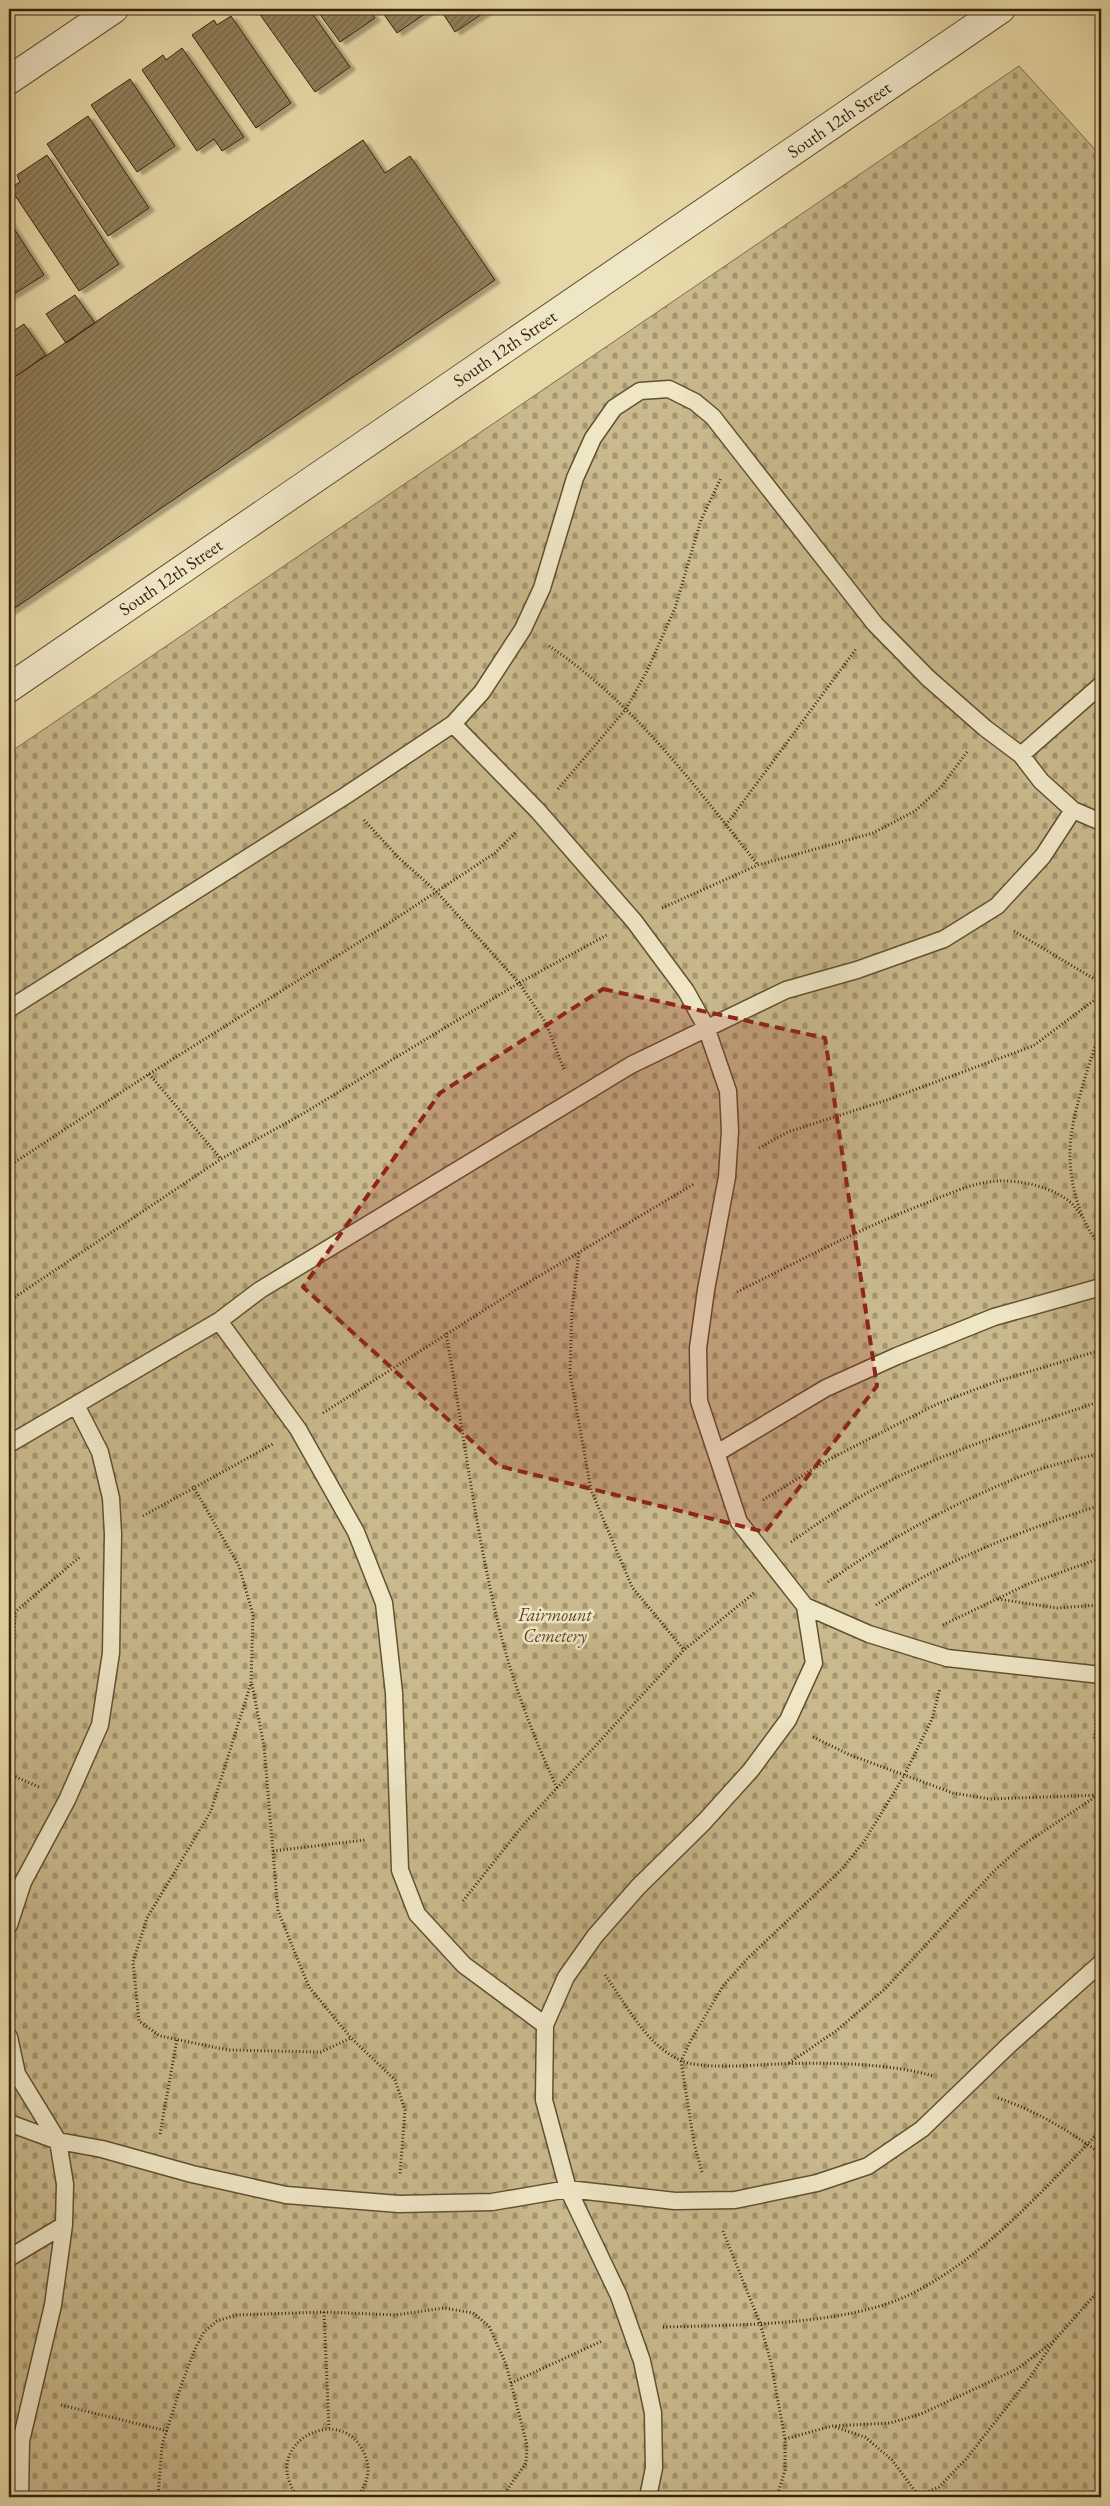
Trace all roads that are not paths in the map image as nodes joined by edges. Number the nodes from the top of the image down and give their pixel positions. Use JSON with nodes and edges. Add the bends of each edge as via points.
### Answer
{"nodes":[{"id":1,"x":114,"y":9,"type":"edge"},
{"id":2,"x":1001,"y":9,"type":"edge"},
{"id":3,"x":9,"y":80,"type":"edge"},
{"id":4,"x":1101,"y":685,"type":"edge"},
{"id":5,"x":9,"y":688,"type":"edge"},
{"id":6,"x":453,"y":724,"type":"junction"},
{"id":7,"x":1021,"y":754,"type":"junction"},
{"id":8,"x":1073,"y":810,"type":"junction"},
{"id":9,"x":1101,"y":822,"type":"edge"},
{"id":10,"x":9,"y":1009,"type":"edge"},
{"id":11,"x":706,"y":1027,"type":"junction"},
{"id":12,"x":1101,"y":1287,"type":"edge"},
{"id":13,"x":220,"y":1321,"type":"junction"},
{"id":14,"x":76,"y":1405,"type":"junction"},
{"id":15,"x":9,"y":1444,"type":"edge"},
{"id":16,"x":717,"y":1454,"type":"junction"},
{"id":17,"x":805,"y":1606,"type":"junction"},
{"id":18,"x":1100,"y":1675,"type":"edge"},
{"id":19,"x":9,"y":1925,"type":"edge"},
{"id":20,"x":1098,"y":1970,"type":"edge"},
{"id":21,"x":545,"y":2025,"type":"junction"},
{"id":22,"x":9,"y":2037,"type":"edge"},
{"id":23,"x":9,"y":2123,"type":"edge"},
{"id":24,"x":58,"y":2141,"type":"junction"},
{"id":25,"x":568,"y":2189,"type":"junction"},
{"id":26,"x":64,"y":2225,"type":"junction"},
{"id":27,"x":9,"y":2258,"type":"edge"},
{"id":28,"x":9,"y":2472,"type":"edge"},
{"id":29,"x":16,"y":2497,"type":"edge"},
{"id":30,"x":20,"y":2497,"type":"edge"},
{"id":31,"x":648,"y":2497,"type":"edge"}],
"edges":[{"from":1,"to":3,"type":"street"},
{"from":2,"to":5,"type":"street","name":"South 12th Street"},
{"from":4,"to":7,"type":"lane"},
{"from":6,"to":7,"type":"lane","via":[[482,692],[523,629],[542,588],[575,478],[594,438],[614,408],[640,391],[669,388],[695,402],[713,417],[875,624],[928,678],[985,728]]},
{"from":6,"to":10,"type":"lane"},
{"from":6,"to":11,"type":"lane","via":[[538,811],[634,921],[686,991]]},
{"from":7,"to":8,"type":"lane","via":[[1042,781]]},
{"from":8,"to":9,"type":"lane"},
{"from":8,"to":11,"type":"lane","via":[[1043,856],[997,906],[944,939],[857,970],[786,990]]},
{"from":11,"to":13,"type":"lane","via":[[631,1065],[576,1098],[260,1290]]},
{"from":11,"to":16,"type":"lane","via":[[728,1091],[730,1131],[728,1164],[698,1348],[699,1401]]},
{"from":12,"to":16,"type":"lane","via":[[994,1317],[897,1356],[826,1388]]},
{"from":13,"to":14,"type":"lane"},
{"from":13,"to":21,"type":"lane","via":[[298,1429],[356,1532],[384,1603],[394,1693],[400,1870],[418,1914],[464,1965]]},
{"from":14,"to":15,"type":"lane"},
{"from":14,"to":19,"type":"lane","via":[[100,1452],[111,1498],[111,1652],[100,1725],[67,1800],[23,1882]]},
{"from":16,"to":17,"type":"lane","via":[[739,1522]]},
{"from":17,"to":18,"type":"lane","via":[[869,1634],[947,1658]]},
{"from":17,"to":21,"type":"lane","via":[[814,1663],[788,1720],[746,1776],[638,1886],[595,1936],[566,1977]]},
{"from":20,"to":25,"type":"lane","via":[[922,2129],[868,2166],[817,2183],[735,2200],[675,2201]]},
{"from":21,"to":25,"type":"lane","via":[[544,2100]]},
{"from":22,"to":24,"type":"lane","via":[[17,2074]]},
{"from":23,"to":24,"type":"lane"},
{"from":24,"to":25,"type":"lane","via":[[286,2195],[398,2204],[492,2202]]},
{"from":24,"to":26,"type":"lane","via":[[65,2184]]},
{"from":25,"to":31,"type":"lane","via":[[618,2296],[642,2361],[653,2413],[654,2468]]},
{"from":26,"to":27,"type":"lane"},
{"from":26,"to":30,"type":"lane","via":[[53,2305],[21,2441]]},
{"from":28,"to":29,"type":"lane"}]}
